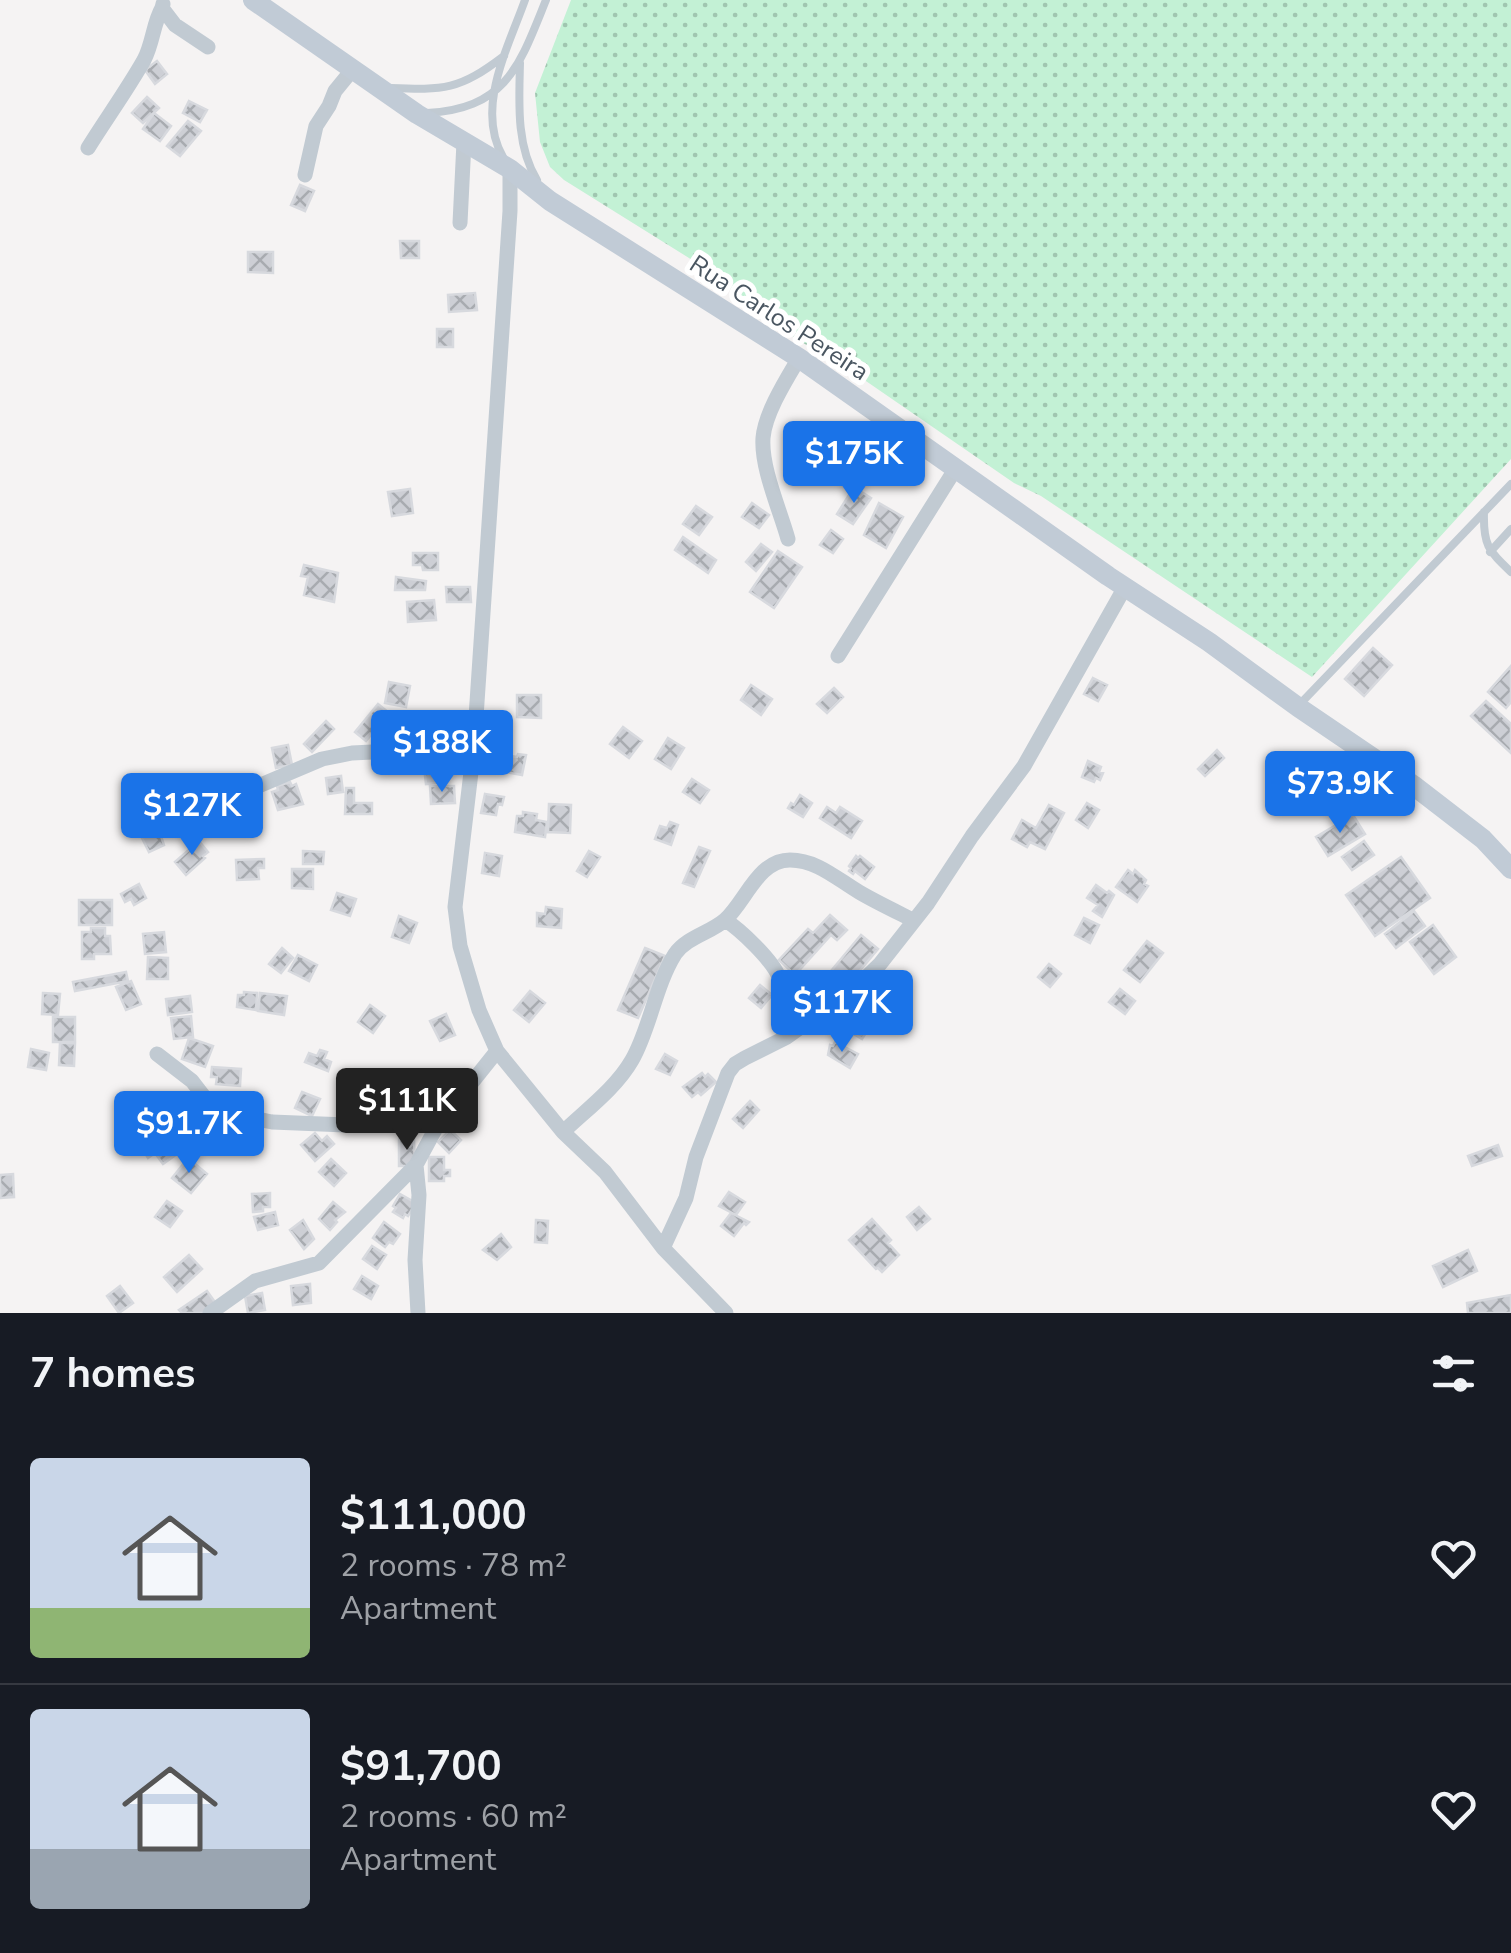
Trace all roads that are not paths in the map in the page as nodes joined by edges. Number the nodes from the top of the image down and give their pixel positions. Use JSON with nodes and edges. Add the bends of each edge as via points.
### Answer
{"nodes":[{"id":1,"x":253,"y":0,"type":"edge"},
{"id":2,"x":525,"y":0,"type":"edge"},
{"id":3,"x":546,"y":0,"type":"edge"},
{"id":4,"x":163,"y":4,"type":"edge"},
{"id":5,"x":208,"y":48,"type":"dead end"},
{"id":6,"x":506,"y":55,"type":"junction"},
{"id":7,"x":520,"y":63,"type":"junction"},
{"id":8,"x":353,"y":70,"type":"junction"},
{"id":9,"x":378,"y":87,"type":"junction"},
{"id":10,"x":493,"y":91,"type":"junction"},
{"id":11,"x":418,"y":114,"type":"junction"},
{"id":12,"x":464,"y":142,"type":"junction"},
{"id":13,"x":88,"y":148,"type":"dead end"},
{"id":14,"x":510,"y":170,"type":"junction"},
{"id":15,"x":305,"y":175,"type":"dead end"},
{"id":16,"x":550,"y":201,"type":"junction"},
{"id":17,"x":460,"y":223,"type":"dead end"},
{"id":18,"x":799,"y":358,"type":"junction"},
{"id":19,"x":956,"y":468,"type":"junction"},
{"id":20,"x":1511,"y":484,"type":"edge"},
{"id":21,"x":1484,"y":512,"type":"junction"},
{"id":22,"x":1511,"y":529,"type":"edge"},
{"id":23,"x":788,"y":539,"type":"dead end"},
{"id":24,"x":1490,"y":552,"type":"junction"},
{"id":25,"x":1511,"y":572,"type":"edge"},
{"id":26,"x":1125,"y":588,"type":"junction"},
{"id":27,"x":838,"y":656,"type":"dead end"},
{"id":28,"x":1298,"y":707,"type":"junction"},
{"id":29,"x":474,"y":747,"type":"junction"},
{"id":30,"x":204,"y":809,"type":"dead end"},
{"id":31,"x":1511,"y":869,"type":"edge"},
{"id":32,"x":725,"y":920,"type":"junction"},
{"id":33,"x":913,"y":920,"type":"junction"},
{"id":34,"x":803,"y":1026,"type":"junction"},
{"id":35,"x":497,"y":1052,"type":"junction"},
{"id":36,"x":158,"y":1054,"type":"dead end"},
{"id":37,"x":438,"y":1126,"type":"junction"},
{"id":38,"x":563,"y":1132,"type":"junction"},
{"id":39,"x":416,"y":1165,"type":"junction"},
{"id":40,"x":663,"y":1248,"type":"junction"},
{"id":41,"x":210,"y":1313,"type":"edge"},
{"id":42,"x":418,"y":1313,"type":"edge"},
{"id":43,"x":726,"y":1313,"type":"edge"}],
"edges":[{"from":1,"to":8,"type":"main road","name":"Rua Carlos Pereira"},
{"from":2,"to":6,"type":"lane"},
{"from":3,"to":7,"type":"lane"},
{"from":4,"to":5,"type":"street","via":[[175,25]]},
{"from":4,"to":13,"type":"street","via":[[144,59]]},
{"from":6,"to":9,"type":"lane","via":[[451,88]]},
{"from":6,"to":10,"type":"lane"},
{"from":7,"to":10,"type":"lane"},
{"from":7,"to":16,"type":"lane","via":[[525,158]]},
{"from":8,"to":9,"type":"main road","name":"Rua Carlos Pereira"},
{"from":8,"to":15,"type":"street","via":[[316,126]]},
{"from":9,"to":11,"type":"main road","name":"Rua Carlos Pereira"},
{"from":10,"to":11,"type":"lane","via":[[473,105]]},
{"from":10,"to":14,"type":"lane","via":[[495,143]]},
{"from":11,"to":12,"type":"main road","name":"Rua Carlos Pereira"},
{"from":12,"to":14,"type":"main road","name":"Rua Carlos Pereira"},
{"from":12,"to":17,"type":"street"},
{"from":14,"to":16,"type":"main road","name":"Rua Carlos Pereira"},
{"from":14,"to":29,"type":"street"},
{"from":16,"to":18,"type":"main road","name":"Rua Carlos Pereira"},
{"from":18,"to":19,"type":"main road","name":"Rua Carlos Pereira"},
{"from":18,"to":23,"type":"street","via":[[763,436]]},
{"from":19,"to":26,"type":"main road","name":"Rua Carlos Pereira"},
{"from":19,"to":27,"type":"street"},
{"from":20,"to":21,"type":"lane"},
{"from":21,"to":24,"type":"lane"},
{"from":21,"to":28,"type":"lane"},
{"from":22,"to":24,"type":"lane"},
{"from":24,"to":25,"type":"lane"},
{"from":26,"to":28,"type":"main road","name":"Rua Carlos Pereira"},
{"from":26,"to":33,"type":"street","via":[[1024,766]]},
{"from":28,"to":31,"type":"main road","name":"Rua Carlos Pereira","via":[[1413,784]]},
{"from":29,"to":30,"type":"street","via":[[322,759]]},
{"from":29,"to":35,"type":"street","via":[[455,907],[478,1010]]},
{"from":32,"to":33,"type":"street","via":[[764,872],[789,860],[817,866]]},
{"from":32,"to":34,"type":"street","via":[[777,972],[785,1004]]},
{"from":32,"to":38,"type":"street","via":[[677,952],[633,1058]]},
{"from":33,"to":34,"type":"street","via":[[880,964]]},
{"from":34,"to":40,"type":"street","via":[[728,1073]]},
{"from":35,"to":37,"type":"street"},
{"from":35,"to":38,"type":"street"},
{"from":36,"to":37,"type":"street","via":[[192,1081],[222,1120]]},
{"from":37,"to":39,"type":"street"},
{"from":38,"to":40,"type":"street","via":[[605,1172]]},
{"from":39,"to":41,"type":"street","via":[[318,1262],[255,1281]]},
{"from":39,"to":42,"type":"street"},
{"from":40,"to":43,"type":"street"}]}
